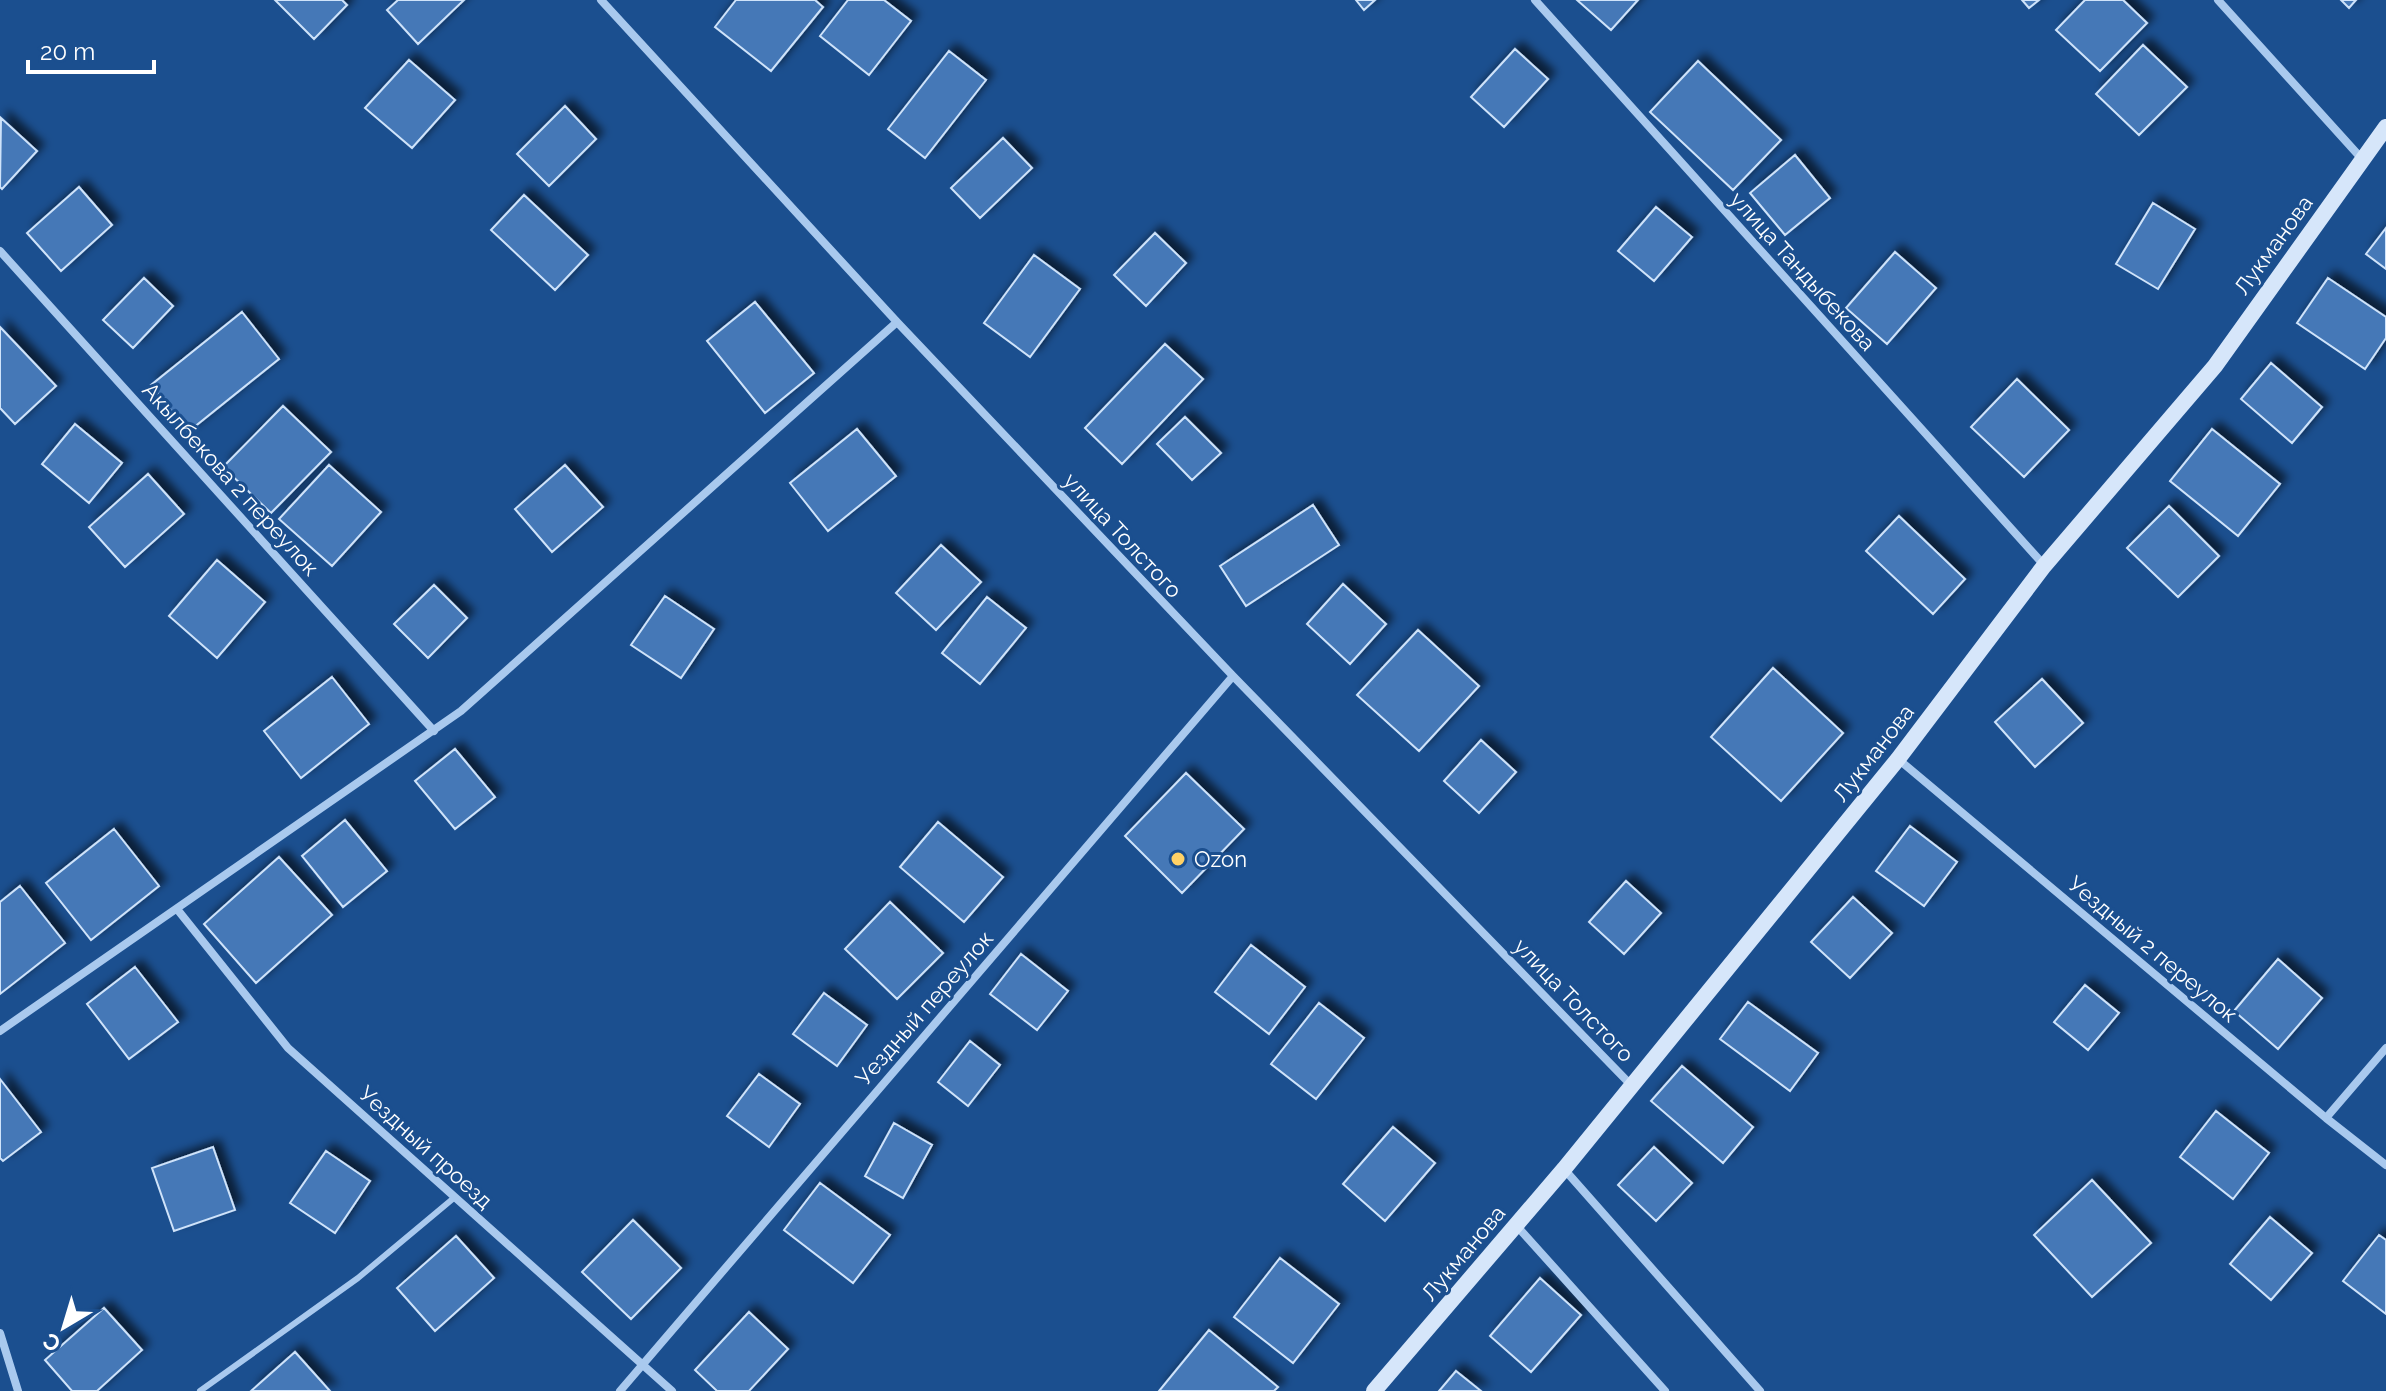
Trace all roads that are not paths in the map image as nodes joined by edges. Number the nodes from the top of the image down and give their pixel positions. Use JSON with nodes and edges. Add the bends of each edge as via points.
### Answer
{"nodes":[{"id":1,"x":601,"y":0,"type":"edge"},
{"id":2,"x":1535,"y":0,"type":"edge"},
{"id":3,"x":2218,"y":0,"type":"edge"},
{"id":4,"x":2386,"y":127,"type":"edge"},
{"id":5,"x":2362,"y":159,"type":"junction"},
{"id":6,"x":0,"y":251,"type":"edge"},
{"id":7,"x":897,"y":322,"type":"junction"},
{"id":8,"x":2044,"y":566,"type":"junction"},
{"id":9,"x":1233,"y":676,"type":"junction"},
{"id":10,"x":434,"y":731,"type":"junction"},
{"id":11,"x":1898,"y":759,"type":"junction"},
{"id":12,"x":177,"y":909,"type":"junction"},
{"id":13,"x":0,"y":1031,"type":"edge"},
{"id":14,"x":2386,"y":1048,"type":"edge"},
{"id":15,"x":1631,"y":1085,"type":"junction"},
{"id":16,"x":2326,"y":1118,"type":"junction"},
{"id":17,"x":2386,"y":1165,"type":"edge"},
{"id":18,"x":1564,"y":1169,"type":"junction"},
{"id":19,"x":455,"y":1197,"type":"junction"},
{"id":20,"x":1516,"y":1225,"type":"junction"},
{"id":21,"x":0,"y":1333,"type":"edge"},
{"id":22,"x":642,"y":1364,"type":"junction"},
{"id":23,"x":18,"y":1391,"type":"edge"},
{"id":24,"x":200,"y":1391,"type":"edge"},
{"id":25,"x":620,"y":1391,"type":"edge"},
{"id":26,"x":672,"y":1391,"type":"edge"},
{"id":27,"x":1374,"y":1391,"type":"edge"},
{"id":28,"x":1665,"y":1391,"type":"edge"},
{"id":29,"x":1760,"y":1391,"type":"edge"}],
"edges":[{"from":1,"to":7,"type":"street","name":"улица Толстого"},
{"from":2,"to":8,"type":"street","name":"улица Тандыбекова"},
{"from":3,"to":5,"type":"street"},
{"from":4,"to":5,"type":"street","name":"Лукманова"},
{"from":5,"to":8,"type":"street","name":"Лукманова","via":[[2215,366]]},
{"from":6,"to":10,"type":"street","name":"Акылбекова 2 переулок"},
{"from":7,"to":9,"type":"street","name":"улица Толстого"},
{"from":7,"to":10,"type":"street"},
{"from":8,"to":11,"type":"street","name":"Лукманова"},
{"from":9,"to":15,"type":"street","name":"улица Толстого"},
{"from":9,"to":22,"type":"street","name":"Уездный переулок"},
{"from":10,"to":12,"type":"street"},
{"from":11,"to":15,"type":"street","name":"Лукманова"},
{"from":11,"to":16,"type":"street","name":"Уездный 2 переулок"},
{"from":12,"to":13,"type":"street"},
{"from":12,"to":19,"type":"street","name":"Уездный проезд","via":[[288,1048]]},
{"from":14,"to":16,"type":"street"},
{"from":15,"to":18,"type":"street","name":"Лукманова"},
{"from":16,"to":17,"type":"street","name":"Уездный 2 переулок"},
{"from":18,"to":20,"type":"street","name":"Лукманова"},
{"from":18,"to":29,"type":"street"},
{"from":19,"to":22,"type":"street","name":"Уездный проезд"},
{"from":19,"to":24,"type":"lane","via":[[358,1278]]},
{"from":20,"to":27,"type":"street","name":"Лукманова"},
{"from":20,"to":28,"type":"street"},
{"from":21,"to":23,"type":"street"},
{"from":22,"to":25,"type":"street","name":"Уездный переулок"},
{"from":22,"to":26,"type":"street","name":"Уездный проезд"}]}
